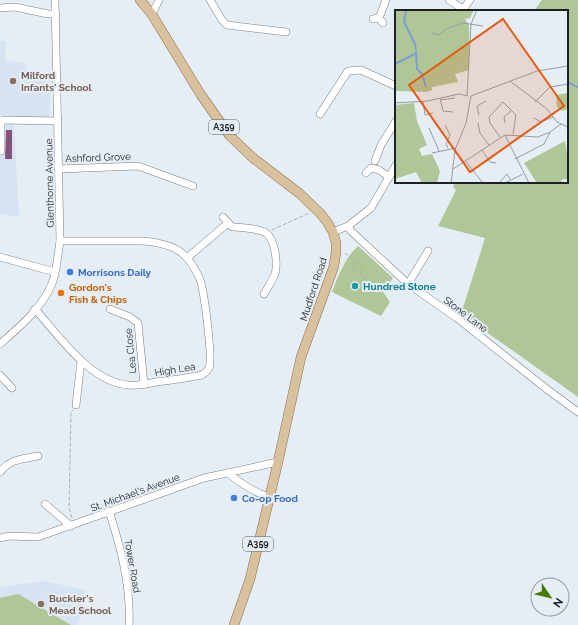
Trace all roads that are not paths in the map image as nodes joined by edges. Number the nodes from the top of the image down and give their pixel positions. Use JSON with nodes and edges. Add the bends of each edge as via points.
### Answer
{"nodes":[{"id":1,"x":55,"y":0,"type":"edge"},
{"id":2,"x":140,"y":0,"type":"edge"},
{"id":3,"x":160,"y":0,"type":"edge"},
{"id":4,"x":210,"y":0,"type":"edge"},
{"id":5,"x":386,"y":0,"type":"edge"},
{"id":6,"x":449,"y":0,"type":"edge"},
{"id":7,"x":470,"y":0,"type":"edge"},
{"id":8,"x":0,"y":8,"type":"edge"},
{"id":9,"x":463,"y":10,"type":"edge"},
{"id":10,"x":151,"y":13,"type":"junction"},
{"id":11,"x":56,"y":14,"type":"junction"},
{"id":12,"x":378,"y":20,"type":"dead end"},
{"id":13,"x":286,"y":32,"type":"dead end"},
{"id":14,"x":395,"y":86,"type":"edge"},
{"id":15,"x":320,"y":114,"type":"dead end"},
{"id":16,"x":1,"y":120,"type":"edge"},
{"id":17,"x":58,"y":121,"type":"junction"},
{"id":18,"x":395,"y":123,"type":"edge"},
{"id":19,"x":1,"y":151,"type":"dead end"},
{"id":20,"x":375,"y":162,"type":"dead end"},
{"id":21,"x":395,"y":167,"type":"edge"},
{"id":22,"x":59,"y":169,"type":"junction"},
{"id":23,"x":366,"y":173,"type":"dead end"},
{"id":24,"x":389,"y":177,"type":"junction"},
{"id":25,"x":193,"y":186,"type":"dead end"},
{"id":26,"x":223,"y":217,"type":"dead end"},
{"id":27,"x":232,"y":225,"type":"junction"},
{"id":28,"x":348,"y":226,"type":"junction"},
{"id":29,"x":333,"y":232,"type":"junction"},
{"id":30,"x":60,"y":241,"type":"junction"},
{"id":31,"x":428,"y":252,"type":"dead end"},
{"id":32,"x":0,"y":257,"type":"edge"},
{"id":33,"x":187,"y":258,"type":"junction"},
{"id":34,"x":55,"y":272,"type":"junction"},
{"id":35,"x":408,"y":284,"type":"junction"},
{"id":36,"x":264,"y":294,"type":"dead end"},
{"id":37,"x":36,"y":309,"type":"junction"},
{"id":38,"x":110,"y":309,"type":"dead end"},
{"id":39,"x":0,"y":344,"type":"edge"},
{"id":40,"x":81,"y":361,"type":"junction"},
{"id":41,"x":0,"y":375,"type":"edge"},
{"id":42,"x":144,"y":384,"type":"junction"},
{"id":43,"x":12,"y":388,"type":"dead end"},
{"id":44,"x":76,"y":405,"type":"road end"},
{"id":45,"x":578,"y":412,"type":"edge"},
{"id":46,"x":38,"y":456,"type":"dead end"},
{"id":47,"x":278,"y":462,"type":"junction"},
{"id":48,"x":0,"y":472,"type":"edge"},
{"id":49,"x":228,"y":473,"type":"junction"},
{"id":50,"x":270,"y":497,"type":"junction"},
{"id":51,"x":46,"y":504,"type":"dead end"},
{"id":52,"x":109,"y":511,"type":"junction"},
{"id":53,"x":72,"y":525,"type":"junction"},
{"id":54,"x":0,"y":538,"type":"edge"},
{"id":55,"x":129,"y":625,"type":"edge"},
{"id":56,"x":234,"y":625,"type":"edge"}],
"edges":[{"from":1,"to":11,"type":"street","name":"Glenthorne Avenue"},
{"from":2,"to":10,"type":"main road","name":"Mudford Road","number":"A359"},
{"from":3,"to":10,"type":"street"},
{"from":4,"to":13,"type":"street","via":[[228,25]]},
{"from":5,"to":12,"type":"street"},
{"from":6,"to":9,"type":"street"},
{"from":7,"to":9,"type":"street"},
{"from":8,"to":11,"type":"street"},
{"from":10,"to":29,"type":"main road","name":"Mudford Road","number":"A359","via":[[201,95],[230,136],[253,158],[299,193],[317,210]]},
{"from":11,"to":17,"type":"street","name":"Glenthorne Avenue"},
{"from":14,"to":15,"type":"street","via":[[361,70],[348,71]]},
{"from":16,"to":17,"type":"street"},
{"from":16,"to":19,"type":"street"},
{"from":17,"to":22,"type":"street","name":"Glenthorne Avenue"},
{"from":18,"to":20,"type":"street","via":[[381,144]]},
{"from":21,"to":24,"type":"street"},
{"from":22,"to":25,"type":"street","name":"Ashford Grove","via":[[138,166]]},
{"from":22,"to":30,"type":"street","name":"Glenthorne Avenue"},
{"from":23,"to":24,"type":"street","via":[[371,168]]},
{"from":24,"to":28,"type":"street","via":[[371,208]]},
{"from":26,"to":27,"type":"street"},
{"from":27,"to":33,"type":"street"},
{"from":27,"to":36,"type":"street","via":[[266,233],[272,240],[275,273]]},
{"from":28,"to":29,"type":"street"},
{"from":28,"to":35,"type":"street","name":"Stone Lane"},
{"from":29,"to":47,"type":"main road","name":"Mudford Road","number":"A359","via":[[336,252],[334,266],[302,357]]},
{"from":30,"to":33,"type":"street","name":"High Lea","via":[[155,242]]},
{"from":30,"to":34,"type":"street","name":"Glenthorne Avenue"},
{"from":31,"to":35,"type":"street"},
{"from":32,"to":34,"type":"street"},
{"from":33,"to":42,"type":"street","name":"High Lea","via":[[203,289],[209,368],[202,375]]},
{"from":34,"to":37,"type":"street","name":"Glenthorne Avenue","via":[[48,291]]},
{"from":35,"to":45,"type":"street","name":"Stone Lane","via":[[457,318]]},
{"from":37,"to":39,"type":"street","name":"Glenthorne Avenue"},
{"from":37,"to":40,"type":"street","name":"High Lea"},
{"from":38,"to":42,"type":"street","name":"Lea Close","via":[[138,323]]},
{"from":40,"to":42,"type":"street","name":"High Lea","via":[[110,382],[128,386]]},
{"from":40,"to":44,"type":"street"},
{"from":41,"to":43,"type":"street"},
{"from":46,"to":48,"type":"street","via":[[7,464]]},
{"from":47,"to":49,"type":"street","name":"St. Michael's Avenue"},
{"from":47,"to":50,"type":"main road","name":"Mudford Road","number":"A359"},
{"from":49,"to":50,"type":"street","via":[[237,481]]},
{"from":49,"to":52,"type":"street","name":"St. Michael's Avenue","via":[[204,478]]},
{"from":50,"to":56,"type":"main road","name":"Mudford Road","number":"A359","via":[[250,579]]},
{"from":51,"to":53,"type":"street"},
{"from":52,"to":53,"type":"street","name":"St. Michael's Avenue"},
{"from":52,"to":55,"type":"street","name":"Tower Road","via":[[126,576]]},
{"from":53,"to":54,"type":"street","name":"St. Michael's Avenue","via":[[38,537]]}]}
